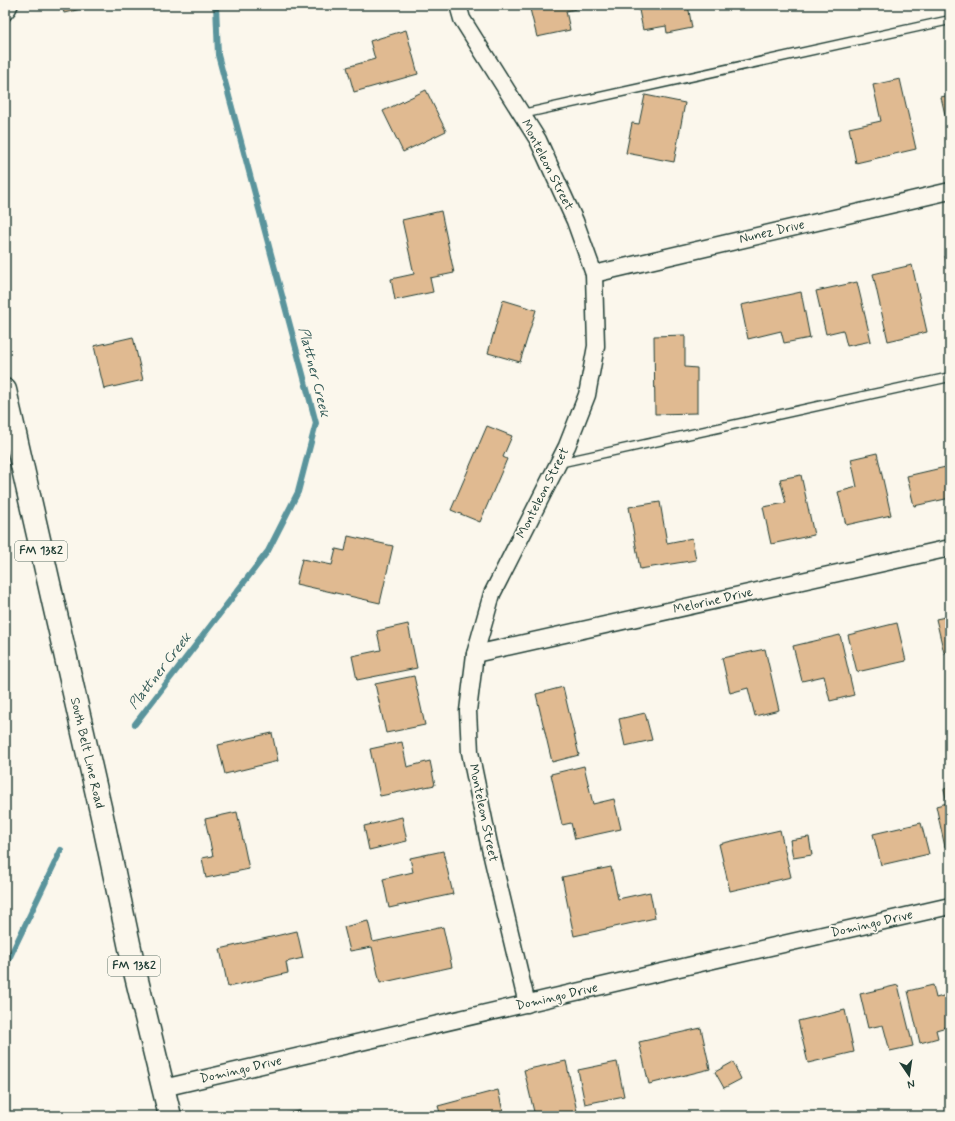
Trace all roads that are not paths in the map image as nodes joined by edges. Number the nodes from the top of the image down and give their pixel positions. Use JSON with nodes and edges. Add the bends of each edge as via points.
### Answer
{"nodes":[{"id":1,"x":14,"y":5,"type":"edge"},
{"id":2,"x":458,"y":5,"type":"edge"},
{"id":3,"x":5,"y":18,"type":"edge"},
{"id":4,"x":950,"y":20,"type":"edge"},
{"id":5,"x":522,"y":114,"type":"junction"},
{"id":6,"x":950,"y":191,"type":"edge"},
{"id":7,"x":594,"y":274,"type":"junction"},
{"id":8,"x":950,"y":377,"type":"edge"},
{"id":9,"x":5,"y":390,"type":"edge"},
{"id":10,"x":559,"y":463,"type":"junction"},
{"id":11,"x":950,"y":548,"type":"edge"},
{"id":12,"x":475,"y":654,"type":"junction"},
{"id":13,"x":950,"y":906,"type":"edge"},
{"id":14,"x":528,"y":1004,"type":"junction"},
{"id":15,"x":164,"y":1088,"type":"junction"},
{"id":16,"x":170,"y":1116,"type":"edge"}],
"edges":[{"from":1,"to":3,"type":"lane"},
{"from":2,"to":5,"type":"street","name":"Monteleon Street","via":[[462,19]]},
{"from":4,"to":5,"type":"lane"},
{"from":5,"to":7,"type":"street","name":"Monteleon Street","via":[[538,140],[575,221]]},
{"from":6,"to":7,"type":"street","name":"Nunez Drive"},
{"from":7,"to":10,"type":"street","name":"Monteleon Street","via":[[596,346],[588,395]]},
{"from":8,"to":10,"type":"lane"},
{"from":9,"to":15,"type":"main road","name":"South Belt Line Road","number":"FM 1382","via":[[15,451]]},
{"from":10,"to":12,"type":"street","name":"Monteleon Street","via":[[492,594]]},
{"from":11,"to":12,"type":"street","name":"Melorine Drive"},
{"from":12,"to":14,"type":"street","name":"Monteleon Street","via":[[468,711],[470,752],[488,844]]},
{"from":13,"to":14,"type":"street","name":"Domingo Drive"},
{"from":14,"to":15,"type":"street","name":"Domingo Drive"},
{"from":15,"to":16,"type":"main road","name":"South Belt Line Road","number":"FM 1382"}]}
